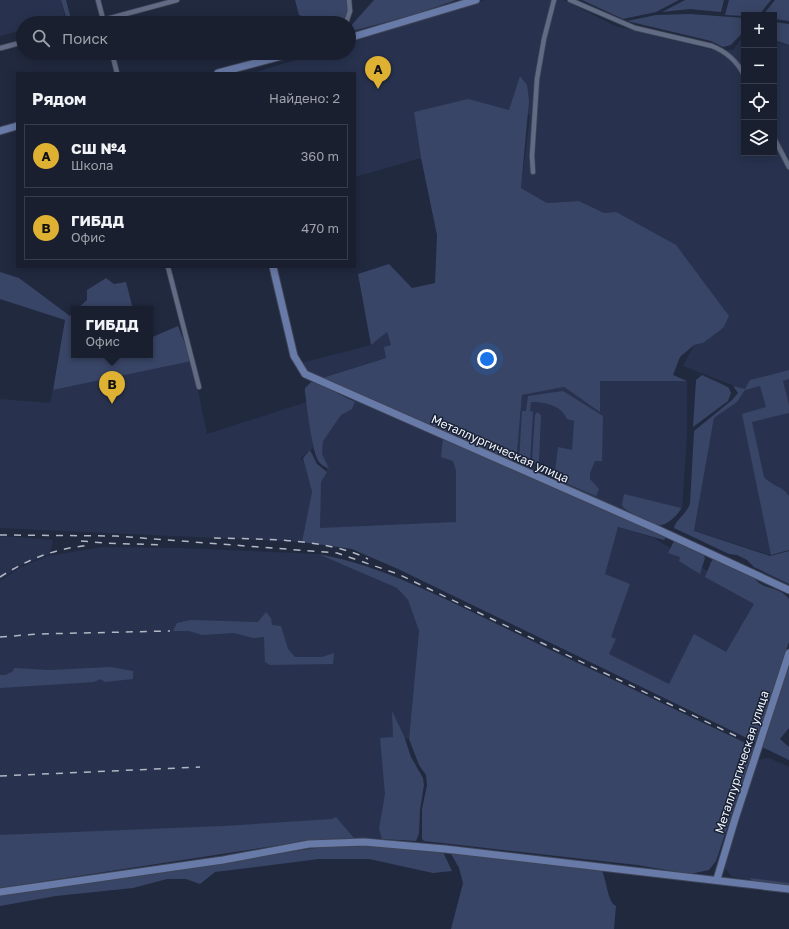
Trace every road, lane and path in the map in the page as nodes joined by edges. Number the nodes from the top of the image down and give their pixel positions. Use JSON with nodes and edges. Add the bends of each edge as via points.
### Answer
{"nodes":[{"id":1,"x":98,"y":0,"type":"edge"},
{"id":2,"x":177,"y":0,"type":"edge"},
{"id":3,"x":348,"y":0,"type":"edge"},
{"id":4,"x":476,"y":0,"type":"edge"},
{"id":5,"x":554,"y":0,"type":"edge"},
{"id":6,"x":570,"y":0,"type":"edge"},
{"id":7,"x":103,"y":16,"type":"edge"},
{"id":8,"x":121,"y":16,"type":"edge"},
{"id":9,"x":348,"y":16,"type":"edge"},
{"id":10,"x":356,"y":36,"type":"edge"},
{"id":11,"x":16,"y":44,"type":"edge"},
{"id":12,"x":1,"y":48,"type":"edge"},
{"id":13,"x":114,"y":60,"type":"edge"},
{"id":14,"x":269,"y":60,"type":"edge"},
{"id":15,"x":741,"y":71,"type":"edge"},
{"id":16,"x":117,"y":72,"type":"edge"},
{"id":17,"x":227,"y":72,"type":"edge"},
{"id":18,"x":0,"y":127,"type":"edge"},
{"id":19,"x":15,"y":127,"type":"edge"},
{"id":20,"x":0,"y":131,"type":"edge"},
{"id":21,"x":777,"y":144,"type":"edge"},
{"id":22,"x":789,"y":167,"type":"edge"},
{"id":23,"x":533,"y":172,"type":"dead end"},
{"id":24,"x":168,"y":268,"type":"edge"},
{"id":25,"x":273,"y":268,"type":"edge"},
{"id":26,"x":199,"y":387,"type":"dead end"},
{"id":27,"x":789,"y":590,"type":"edge"},
{"id":28,"x":789,"y":653,"type":"edge"},
{"id":29,"x":718,"y":879,"type":"junction"},
{"id":30,"x":789,"y":889,"type":"edge"},
{"id":31,"x":0,"y":892,"type":"edge"}],
"edges":[{"from":1,"to":7,"type":"street"},
{"from":2,"to":8,"type":"street"},
{"from":3,"to":9,"type":"street"},
{"from":4,"to":10,"type":"street"},
{"from":5,"to":23,"type":"street","via":[[537,79]]},
{"from":6,"to":15,"type":"street","via":[[635,28],[712,46],[724,51]]},
{"from":11,"to":12,"type":"street"},
{"from":13,"to":16,"type":"street"},
{"from":14,"to":17,"type":"street"},
{"from":18,"to":19,"type":"street"},
{"from":19,"to":20,"type":"street"},
{"from":21,"to":22,"type":"street"},
{"from":24,"to":26,"type":"street"},
{"from":25,"to":27,"type":"street","name":"Металлургическая улица","via":[[294,356],[305,374]]},
{"from":28,"to":29,"type":"street","name":"Металлургическая улица"},
{"from":29,"to":30,"type":"street"},
{"from":29,"to":31,"type":"street","via":[[364,842],[309,844],[224,860]]}]}
